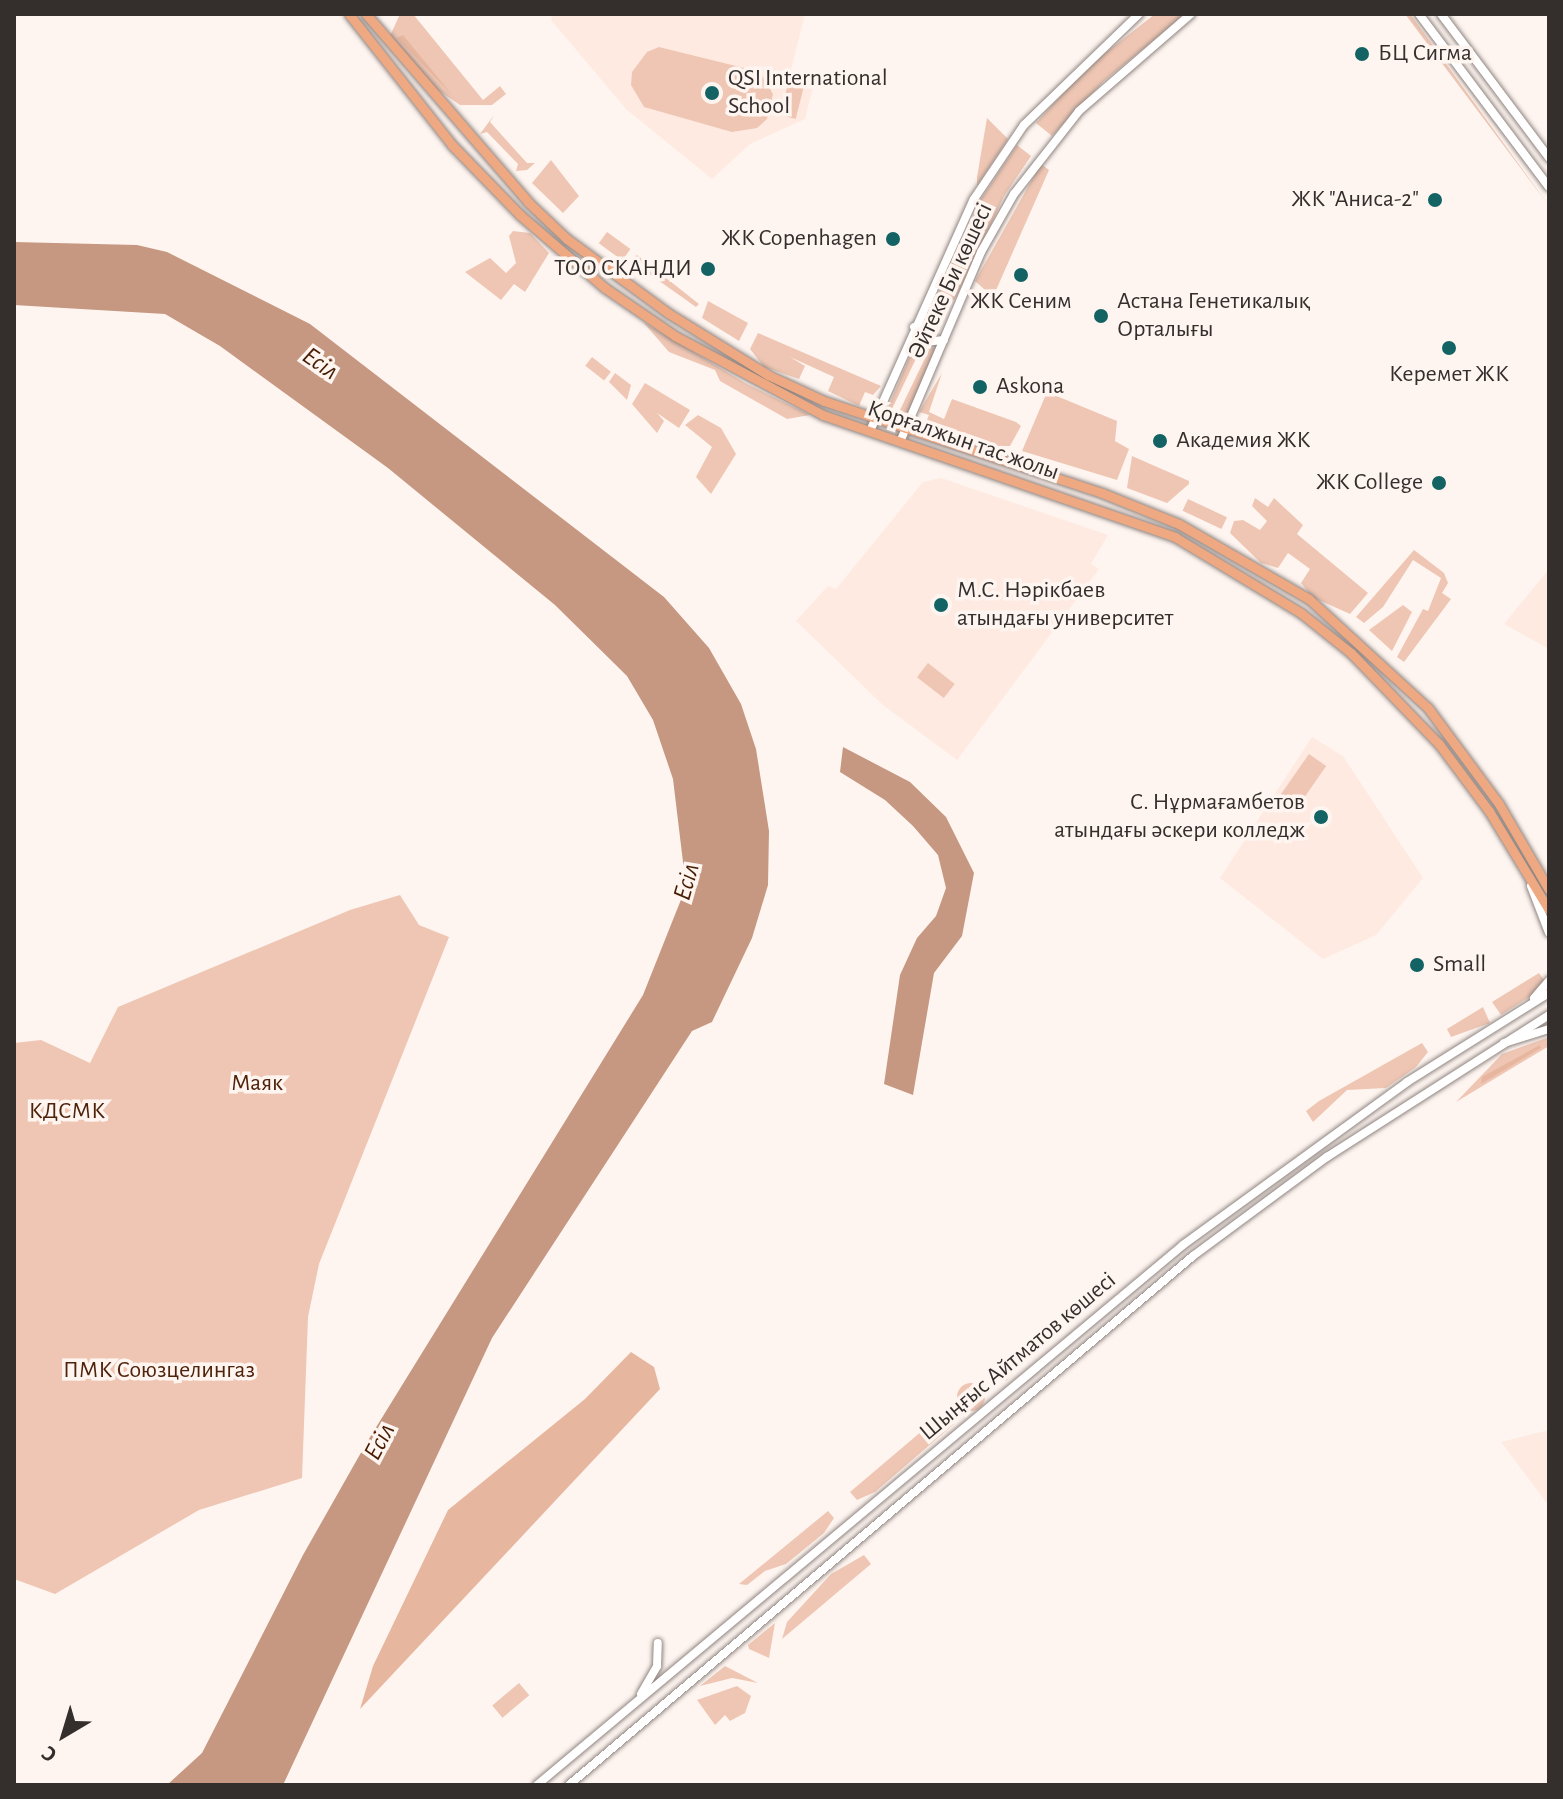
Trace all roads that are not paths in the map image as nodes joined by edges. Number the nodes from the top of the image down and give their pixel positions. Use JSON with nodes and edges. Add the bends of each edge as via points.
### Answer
{"nodes":[{"id":1,"x":349,"y":14,"type":"edge"},
{"id":2,"x":366,"y":14,"type":"edge"},
{"id":3,"x":1139,"y":14,"type":"edge"},
{"id":4,"x":1191,"y":14,"type":"edge"},
{"id":5,"x":1419,"y":14,"type":"edge"},
{"id":6,"x":1441,"y":14,"type":"edge"},
{"id":7,"x":377,"y":29,"type":"junction"},
{"id":8,"x":367,"y":37,"type":"junction"},
{"id":9,"x":1549,"y":158,"type":"edge"},
{"id":10,"x":1549,"y":187,"type":"edge"},
{"id":11,"x":914,"y":327,"type":"junction"},
{"id":12,"x":944,"y":339,"type":"junction"},
{"id":13,"x":876,"y":420,"type":"junction"},
{"id":14,"x":905,"y":430,"type":"junction"},
{"id":15,"x":870,"y":431,"type":"junction"},
{"id":16,"x":900,"y":442,"type":"junction"},
{"id":17,"x":1526,"y":874,"type":"junction"},
{"id":18,"x":1549,"y":890,"type":"edge"},
{"id":19,"x":1549,"y":910,"type":"edge"},
{"id":20,"x":1549,"y":933,"type":"edge"},
{"id":21,"x":1549,"y":981,"type":"edge"},
{"id":22,"x":1549,"y":993,"type":"edge"},
{"id":23,"x":1517,"y":1012,"type":"junction"},
{"id":24,"x":1549,"y":1015,"type":"edge"},
{"id":25,"x":1549,"y":1029,"type":"edge"},
{"id":26,"x":1495,"y":1045,"type":"junction"},
{"id":27,"x":658,"y":1643,"type":"dead end"},
{"id":28,"x":636,"y":1702,"type":"junction"},
{"id":29,"x":537,"y":1785,"type":"edge"},
{"id":30,"x":569,"y":1785,"type":"edge"}],
"edges":[{"from":1,"to":8,"type":"main road","name":"Қорғалжын тас жолы"},
{"from":2,"to":7,"type":"main road","name":"Қорғалжын тас жолы"},
{"from":3,"to":11,"type":"main road","name":"Әйтеке Би көшесі","via":[[1024,125],[974,199]]},
{"from":4,"to":12,"type":"main road","name":"Әйтеке Би көшесі","via":[[1079,111],[1043,153],[981,252]]},
{"from":5,"to":10,"type":"main road"},
{"from":6,"to":9,"type":"main road"},
{"from":7,"to":8,"type":"main road"},
{"from":7,"to":13,"type":"main road","name":"Қорғалжын тас жолы","via":[[428,92],[567,239],[668,313],[768,375]]},
{"from":8,"to":15,"type":"main road","name":"Қорғалжын тас жолы","via":[[474,168],[605,288],[753,381]]},
{"from":11,"to":12,"type":"main road","via":[[924,342]]},
{"from":11,"to":13,"type":"main road","name":"Әйтеке Би көшесі"},
{"from":12,"to":14,"type":"main road","name":"Әйтеке Би көшесі"},
{"from":13,"to":14,"type":"main road","name":"Қорғалжын тас жолы"},
{"from":13,"to":15,"type":"main road","name":"Әйтеке Би көшесі"},
{"from":14,"to":16,"type":"main road","name":"Әйтеке Би көшесі"},
{"from":14,"to":18,"type":"main road","name":"Қорғалжын тас жолы","via":[[1102,493],[1179,524],[1309,599],[1428,708],[1499,804]]},
{"from":15,"to":16,"type":"main road","name":"Қорғалжын тас жолы"},
{"from":16,"to":17,"type":"main road","name":"Қорғалжын тас жолы","via":[[1117,514],[1222,561],[1277,596],[1351,653],[1429,733],[1489,811]]},
{"from":17,"to":19,"type":"main road","name":"Қорғалжын тас жолы"},
{"from":17,"to":20,"type":"main road"},
{"from":21,"to":23,"type":"main road"},
{"from":22,"to":23,"type":"main road","name":"Шыңғыс Айтматов көшесі"},
{"from":23,"to":28,"type":"main road","name":"Шыңғыс Айтматов көшесі","via":[[1383,1098],[1183,1245]]},
{"from":24,"to":26,"type":"main road","name":"Шыңғыс Айтматов көшесі"},
{"from":25,"to":26,"type":"main road"},
{"from":26,"to":30,"type":"main road","name":"Шыңғыс Айтматов көшесі","via":[[1327,1157],[1193,1256]]},
{"from":27,"to":28,"type":"main road","via":[[657,1666]]},
{"from":28,"to":29,"type":"main road","name":"Шыңғыс Айтматов көшесі"}]}
